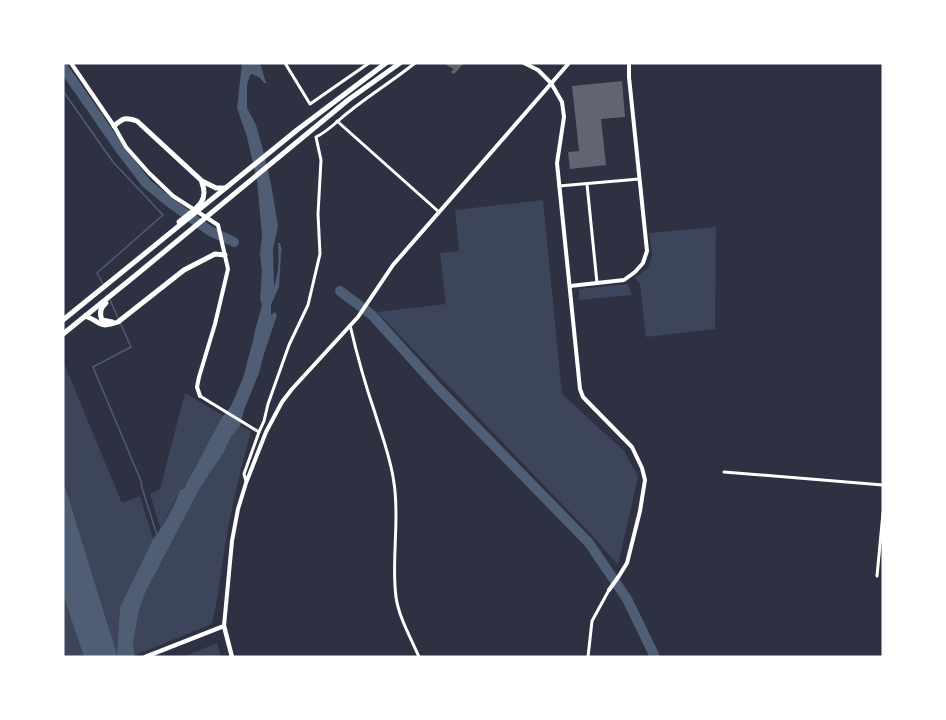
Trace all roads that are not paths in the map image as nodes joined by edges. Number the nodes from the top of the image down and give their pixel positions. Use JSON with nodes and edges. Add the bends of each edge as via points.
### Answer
{"nodes":[{"id":1,"x":71,"y":63,"type":"edge"},
{"id":2,"x":285,"y":63,"type":"edge"},
{"id":3,"x":369,"y":63,"type":"edge"},
{"id":4,"x":386,"y":63,"type":"edge"},
{"id":5,"x":400,"y":63,"type":"edge"},
{"id":6,"x":415,"y":63,"type":"edge"},
{"id":7,"x":524,"y":63,"type":"edge"},
{"id":8,"x":569,"y":63,"type":"edge"},
{"id":9,"x":629,"y":63,"type":"edge"},
{"id":10,"x":551,"y":83,"type":"junction"},
{"id":11,"x":337,"y":121,"type":"junction"},
{"id":12,"x":114,"y":126,"type":"junction"},
{"id":13,"x":639,"y":179,"type":"junction"},
{"id":14,"x":202,"y":181,"type":"junction"},
{"id":15,"x":587,"y":184,"type":"junction"},
{"id":16,"x":559,"y":186,"type":"junction"},
{"id":17,"x":226,"y":188,"type":"junction"},
{"id":18,"x":439,"y":212,"type":"junction"},
{"id":19,"x":165,"y":237,"type":"junction"},
{"id":20,"x":225,"y":255,"type":"junction"},
{"id":21,"x":136,"y":275,"type":"junction"},
{"id":22,"x":597,"y":283,"type":"junction"},
{"id":23,"x":570,"y":286,"type":"junction"},
{"id":24,"x":86,"y":316,"type":"junction"},
{"id":25,"x":63,"y":320,"type":"edge"},
{"id":26,"x":118,"y":322,"type":"junction"},
{"id":27,"x":350,"y":325,"type":"junction"},
{"id":28,"x":63,"y":334,"type":"edge"},
{"id":29,"x":200,"y":396,"type":"joint"},
{"id":30,"x":258,"y":431,"type":"junction"},
{"id":31,"x":724,"y":471,"type":"dead end"},
{"id":32,"x":246,"y":483,"type":"junction"},
{"id":33,"x":883,"y":485,"type":"edge"},
{"id":34,"x":883,"y":513,"type":"edge"},
{"id":35,"x":877,"y":576,"type":"dead end"},
{"id":36,"x":609,"y":590,"type":"joint"},
{"id":37,"x":224,"y":626,"type":"junction"},
{"id":38,"x":145,"y":657,"type":"edge"},
{"id":39,"x":232,"y":657,"type":"edge"},
{"id":40,"x":419,"y":657,"type":"edge"},
{"id":41,"x":588,"y":657,"type":"edge"}],
"edges":[{"from":1,"to":12,"type":"street"},
{"from":2,"to":3,"type":"street","via":[[310,104]]},
{"from":4,"to":17,"type":"highway"},
{"from":5,"to":21,"type":"highway","via":[[348,100]]},
{"from":6,"to":11,"type":"street"},
{"from":7,"to":10,"type":"street"},
{"from":8,"to":10,"type":"street"},
{"from":9,"to":13,"type":"street"},
{"from":10,"to":16,"type":"street","via":[[562,102],[564,117],[557,163]]},
{"from":10,"to":18,"type":"street"},
{"from":11,"to":18,"type":"street"},
{"from":11,"to":30,"type":"street","via":[[316,137],[321,160],[320,255],[308,305]]},
{"from":12,"to":14,"type":"highway","via":[[122,119],[137,121]]},
{"from":12,"to":20,"type":"street","via":[[148,173],[173,196],[218,225]]},
{"from":13,"to":15,"type":"street"},
{"from":13,"to":22,"type":"street","via":[[647,251],[643,263],[624,280]]},
{"from":14,"to":17,"type":"highway"},
{"from":14,"to":19,"type":"highway","via":[[203,200]]},
{"from":15,"to":16,"type":"street"},
{"from":15,"to":22,"type":"street"},
{"from":16,"to":23,"type":"street"},
{"from":17,"to":19,"type":"highway"},
{"from":18,"to":27,"type":"street","via":[[393,265]]},
{"from":19,"to":25,"type":"highway"},
{"from":20,"to":26,"type":"highway","via":[[215,254],[184,270]]},
{"from":20,"to":29,"type":"street","via":[[227,276],[199,377]]},
{"from":21,"to":24,"type":"highway"},
{"from":21,"to":26,"type":"highway","via":[[101,310],[102,320]]},
{"from":22,"to":23,"type":"street"},
{"from":23,"to":36,"type":"street","via":[[583,397],[632,447],[645,480],[627,563]]},
{"from":24,"to":26,"type":"highway","via":[[106,326]]},
{"from":24,"to":28,"type":"highway"},
{"from":27,"to":32,"type":"street","via":[[282,402]]},
{"from":27,"to":40,"type":"street","via":[[393,474],[396,598]]},
{"from":29,"to":30,"type":"street"},
{"from":30,"to":32,"type":"street","via":[[244,474]]},
{"from":31,"to":33,"type":"street"},
{"from":32,"to":37,"type":"street","via":[[232,541]]},
{"from":34,"to":35,"type":"street"},
{"from":36,"to":41,"type":"street","via":[[592,621]]},
{"from":37,"to":38,"type":"main road"},
{"from":37,"to":39,"type":"main road"}]}
